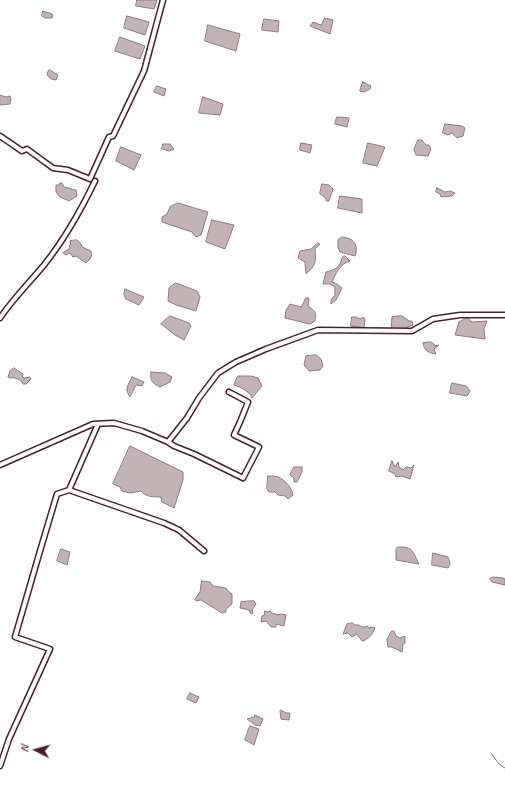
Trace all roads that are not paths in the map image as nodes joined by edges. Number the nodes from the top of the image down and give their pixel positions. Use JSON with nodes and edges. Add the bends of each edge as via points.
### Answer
{"nodes":[{"id":1,"x":163,"y":0,"type":"edge"},
{"id":2,"x":0,"y":136,"type":"edge"},
{"id":3,"x":95,"y":181,"type":"dead end"},
{"id":4,"x":505,"y":316,"type":"edge"},
{"id":5,"x":0,"y":318,"type":"edge"},
{"id":6,"x":229,"y":392,"type":"dead end"},
{"id":7,"x":98,"y":424,"type":"junction"},
{"id":8,"x":168,"y":442,"type":"junction"},
{"id":9,"x":0,"y":465,"type":"edge"},
{"id":10,"x":69,"y":490,"type":"junction"},
{"id":11,"x":204,"y":551,"type":"dead end"},
{"id":12,"x":0,"y":766,"type":"edge"}],
"edges":[{"from":1,"to":2,"type":"street","via":[[144,71],[90,179],[68,170],[53,168],[27,149],[22,151]]},
{"from":3,"to":5,"type":"street","via":[[83,207],[44,264]]},
{"from":4,"to":8,"type":"street","via":[[460,315],[433,320],[412,331],[318,330],[266,349],[218,373]]},
{"from":6,"to":8,"type":"street","via":[[248,402],[234,434],[259,447],[243,478]]},
{"from":7,"to":8,"type":"street","via":[[114,423]]},
{"from":7,"to":9,"type":"street"},
{"from":7,"to":10,"type":"street"},
{"from":10,"to":11,"type":"street","via":[[164,523],[179,530]]},
{"from":10,"to":12,"type":"street","via":[[57,494],[15,637],[50,649],[9,739]]}]}
